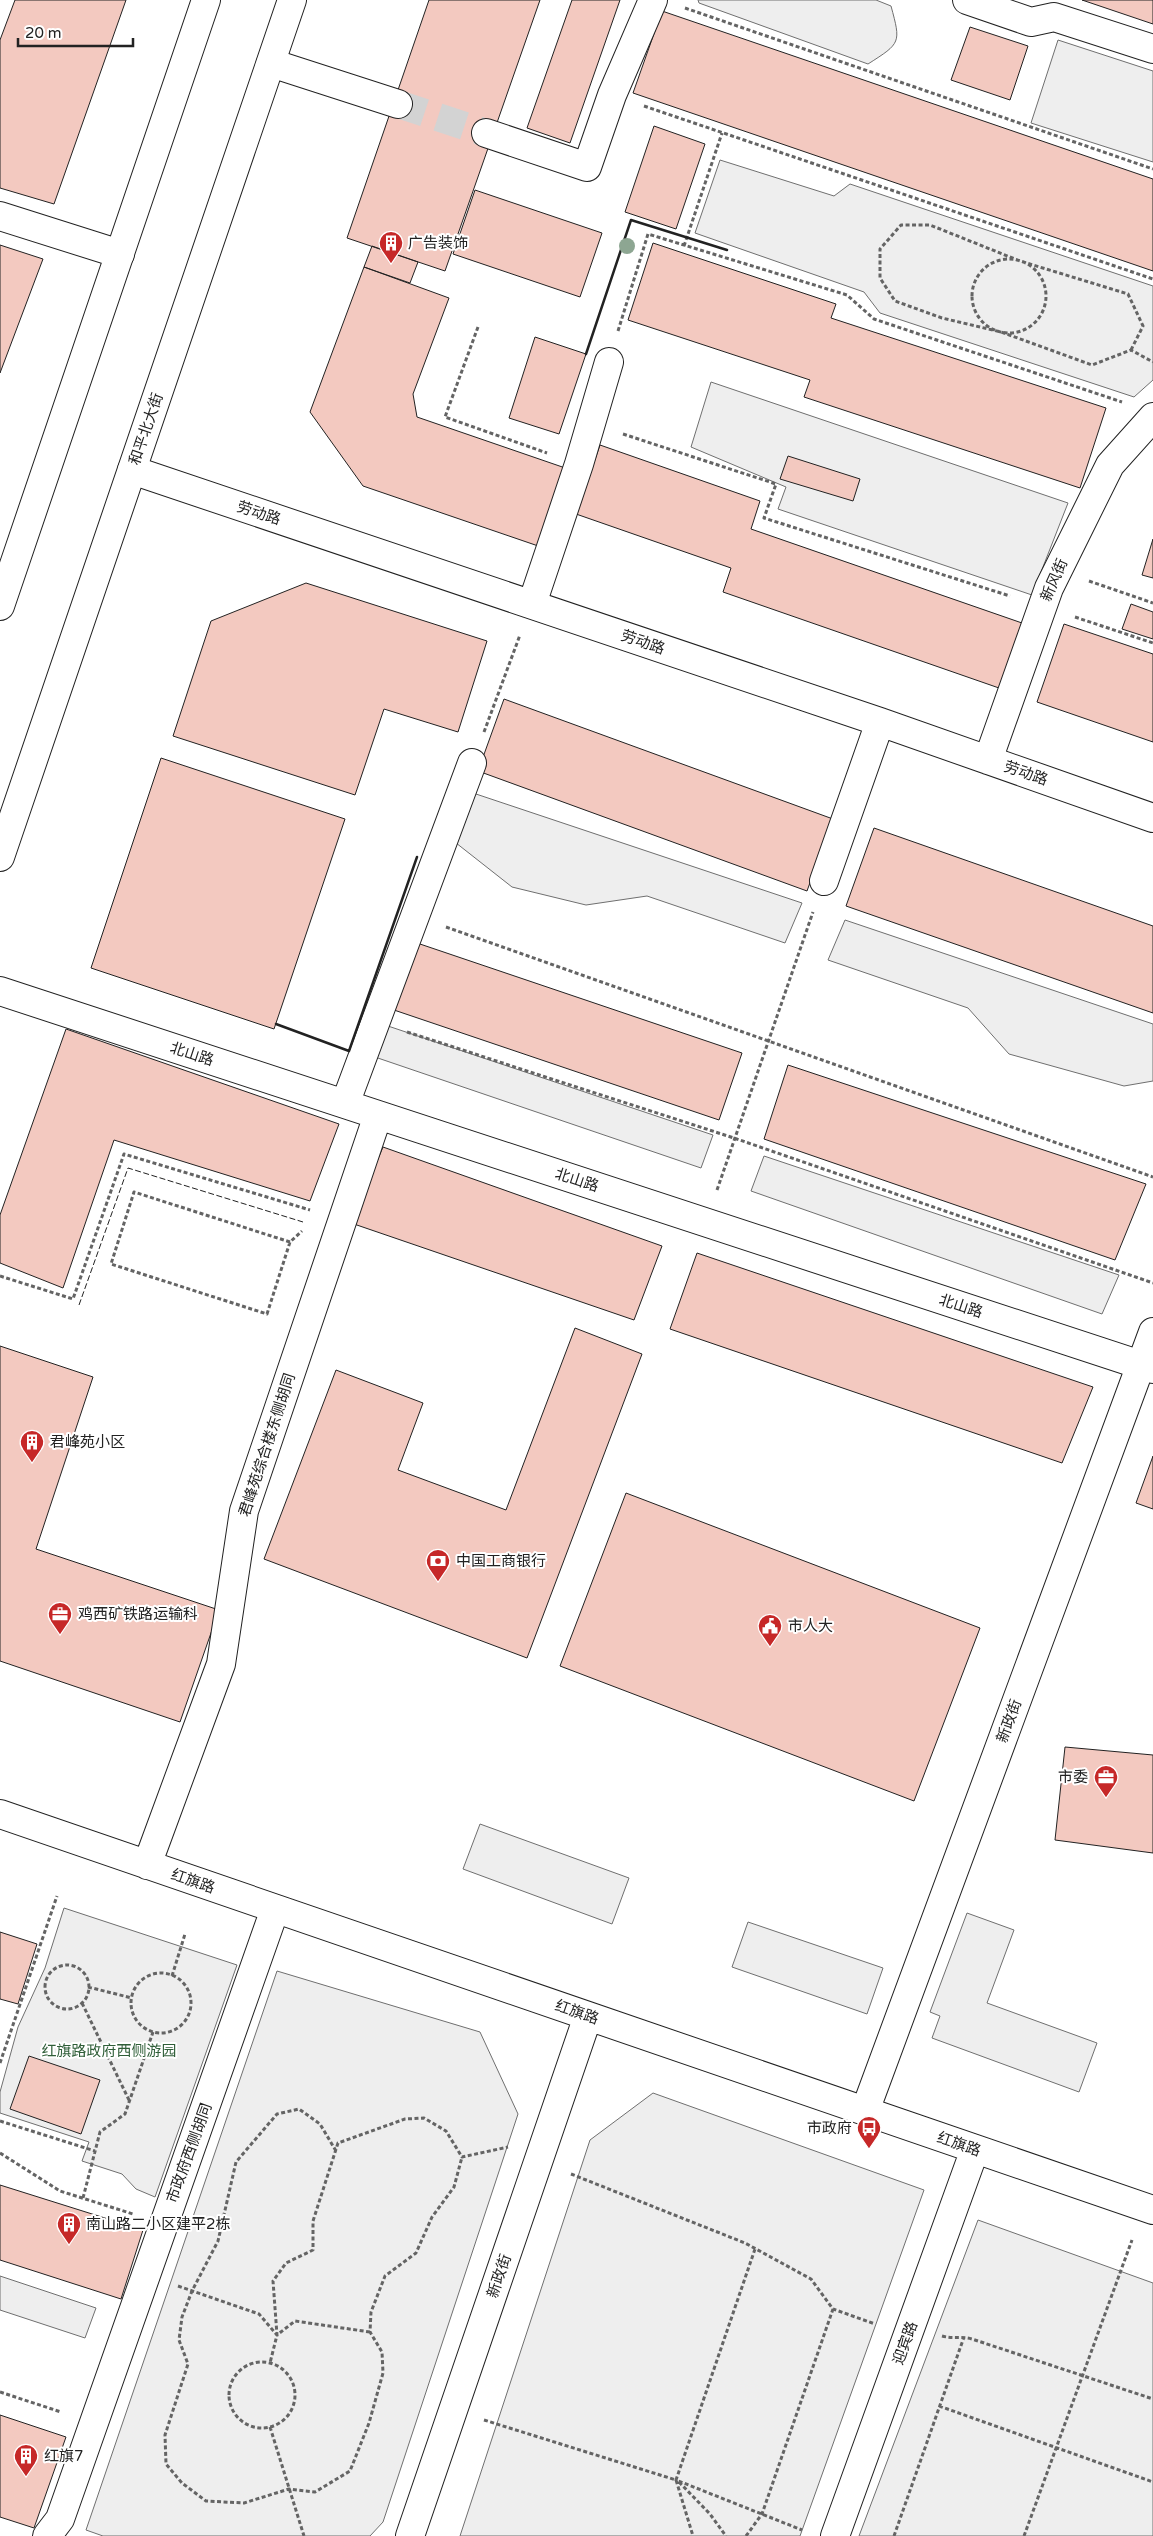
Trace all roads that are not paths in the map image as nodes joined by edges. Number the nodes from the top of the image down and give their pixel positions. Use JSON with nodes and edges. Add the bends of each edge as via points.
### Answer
{"nodes":[{"id":1,"x":206,"y":0,"type":"edge"},
{"id":2,"x":292,"y":0,"type":"edge"},
{"id":3,"x":652,"y":0,"type":"edge"},
{"id":4,"x":968,"y":0,"type":"edge"},
{"id":5,"x":1153,"y":49,"type":"edge"},
{"id":6,"x":271,"y":63,"type":"junction"},
{"id":7,"x":398,"y":104,"type":"tunnel mouth"},
{"id":8,"x":486,"y":133,"type":"tunnel mouth"},
{"id":9,"x":0,"y":216,"type":"edge"},
{"id":10,"x":120,"y":254,"type":"junction"},
{"id":11,"x":608,"y":362,"type":"road end"},
{"id":12,"x":1153,"y":417,"type":"edge"},
{"id":13,"x":132,"y":470,"type":"junction"},
{"id":14,"x":532,"y":604,"type":"junction"},
{"id":15,"x":0,"y":606,"type":"edge"},
{"id":16,"x":880,"y":722,"type":"junction"},
{"id":17,"x":988,"y":760,"type":"junction"},
{"id":18,"x":472,"y":763,"type":"dead end"},
{"id":19,"x":1153,"y":818,"type":"edge"},
{"id":20,"x":0,"y":857,"type":"edge"},
{"id":21,"x":824,"y":881,"type":"dead end"},
{"id":22,"x":0,"y":991,"type":"edge"},
{"id":23,"x":344,"y":1104,"type":"junction"},
{"id":24,"x":378,"y":1115,"type":"junction"},
{"id":25,"x":1153,"y":1332,"type":"edge"},
{"id":26,"x":1147,"y":1367,"type":"edge"},
{"id":27,"x":0,"y":1814,"type":"edge"},
{"id":28,"x":147,"y":1865,"type":"junction"},
{"id":29,"x":276,"y":1909,"type":"junction"},
{"id":30,"x":588,"y":2016,"type":"junction"},
{"id":31,"x":865,"y":2111,"type":"junction"},
{"id":32,"x":975,"y":2150,"type":"junction"},
{"id":33,"x":1153,"y":2210,"type":"edge"},
{"id":34,"x":47,"y":2536,"type":"edge"},
{"id":35,"x":410,"y":2536,"type":"edge"},
{"id":36,"x":835,"y":2536,"type":"edge"}],
"edges":[{"from":1,"to":10,"type":"street"},
{"from":2,"to":6,"type":"street","name":"和平北大街"},
{"from":3,"to":8,"type":"street","via":[[612,95],[587,167]]},
{"from":4,"to":5,"type":"street","via":[[1031,22],[1054,17]]},
{"from":6,"to":7,"type":"street"},
{"from":6,"to":13,"type":"street","name":"和平北大街"},
{"from":9,"to":10,"type":"street"},
{"from":10,"to":15,"type":"street"},
{"from":11,"to":14,"type":"street","via":[[579,464]]},
{"from":12,"to":17,"type":"street","name":"新风街","via":[[1110,465],[1058,571],[1042,606]]},
{"from":13,"to":14,"type":"street","name":"劳动路"},
{"from":13,"to":20,"type":"street","name":"和平北大街"},
{"from":14,"to":16,"type":"street","name":"劳动路"},
{"from":16,"to":17,"type":"street","name":"劳动路"},
{"from":16,"to":21,"type":"street"},
{"from":17,"to":19,"type":"street","name":"劳动路"},
{"from":18,"to":23,"type":"street"},
{"from":22,"to":23,"type":"street","name":"北山路"},
{"from":23,"to":24,"type":"street","name":"北山路"},
{"from":24,"to":26,"type":"street","name":"北山路"},
{"from":24,"to":28,"type":"street","name":"君峰苑综合楼东侧胡同","via":[[244,1511],[221,1664]]},
{"from":25,"to":26,"type":"street","name":"新政街"},
{"from":26,"to":31,"type":"street","name":"新政街"},
{"from":27,"to":28,"type":"street","name":"红旗路"},
{"from":28,"to":29,"type":"street","name":"红旗路"},
{"from":29,"to":30,"type":"street","name":"红旗路"},
{"from":29,"to":34,"type":"street","name":"市政府西侧胡同","via":[[60,2519]]},
{"from":30,"to":31,"type":"street","name":"红旗路"},
{"from":30,"to":35,"type":"street","name":"新政街"},
{"from":31,"to":32,"type":"street","name":"红旗路"},
{"from":32,"to":33,"type":"street","name":"红旗路"},
{"from":32,"to":36,"type":"street","name":"迎宾路"}]}
